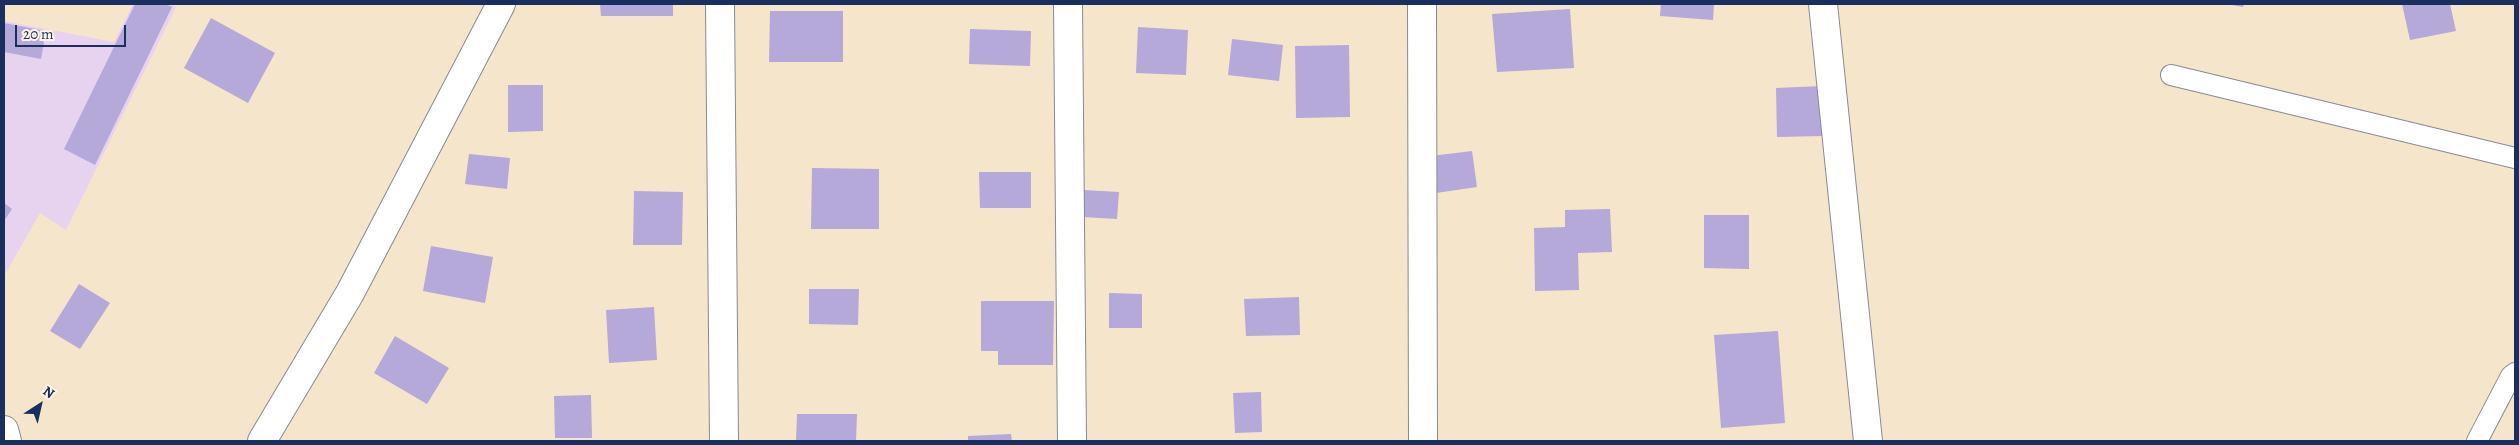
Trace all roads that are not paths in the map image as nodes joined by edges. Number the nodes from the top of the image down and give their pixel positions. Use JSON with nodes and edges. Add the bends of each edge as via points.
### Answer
{"nodes":[{"id":1,"x":501,"y":4,"type":"edge"},
{"id":2,"x":720,"y":4,"type":"edge"},
{"id":3,"x":1068,"y":4,"type":"edge"},
{"id":4,"x":1422,"y":4,"type":"edge"},
{"id":5,"x":1823,"y":4,"type":"edge"},
{"id":6,"x":2170,"y":74,"type":"dead end"},
{"id":7,"x":2515,"y":158,"type":"edge"},
{"id":8,"x":2515,"y":373,"type":"edge"},
{"id":9,"x":4,"y":430,"type":"edge"},
{"id":10,"x":7,"y":441,"type":"edge"},
{"id":11,"x":262,"y":441,"type":"edge"},
{"id":12,"x":724,"y":441,"type":"edge"},
{"id":13,"x":1072,"y":441,"type":"edge"},
{"id":14,"x":1423,"y":441,"type":"edge"},
{"id":15,"x":1868,"y":441,"type":"edge"},
{"id":16,"x":2477,"y":441,"type":"edge"}],
"edges":[{"from":1,"to":11,"type":"street","via":[[350,293]]},
{"from":2,"to":12,"type":"street"},
{"from":3,"to":13,"type":"street"},
{"from":4,"to":14,"type":"street"},
{"from":5,"to":15,"type":"street"},
{"from":6,"to":7,"type":"lane"},
{"from":8,"to":16,"type":"lane"},
{"from":9,"to":10,"type":"street"}]}
